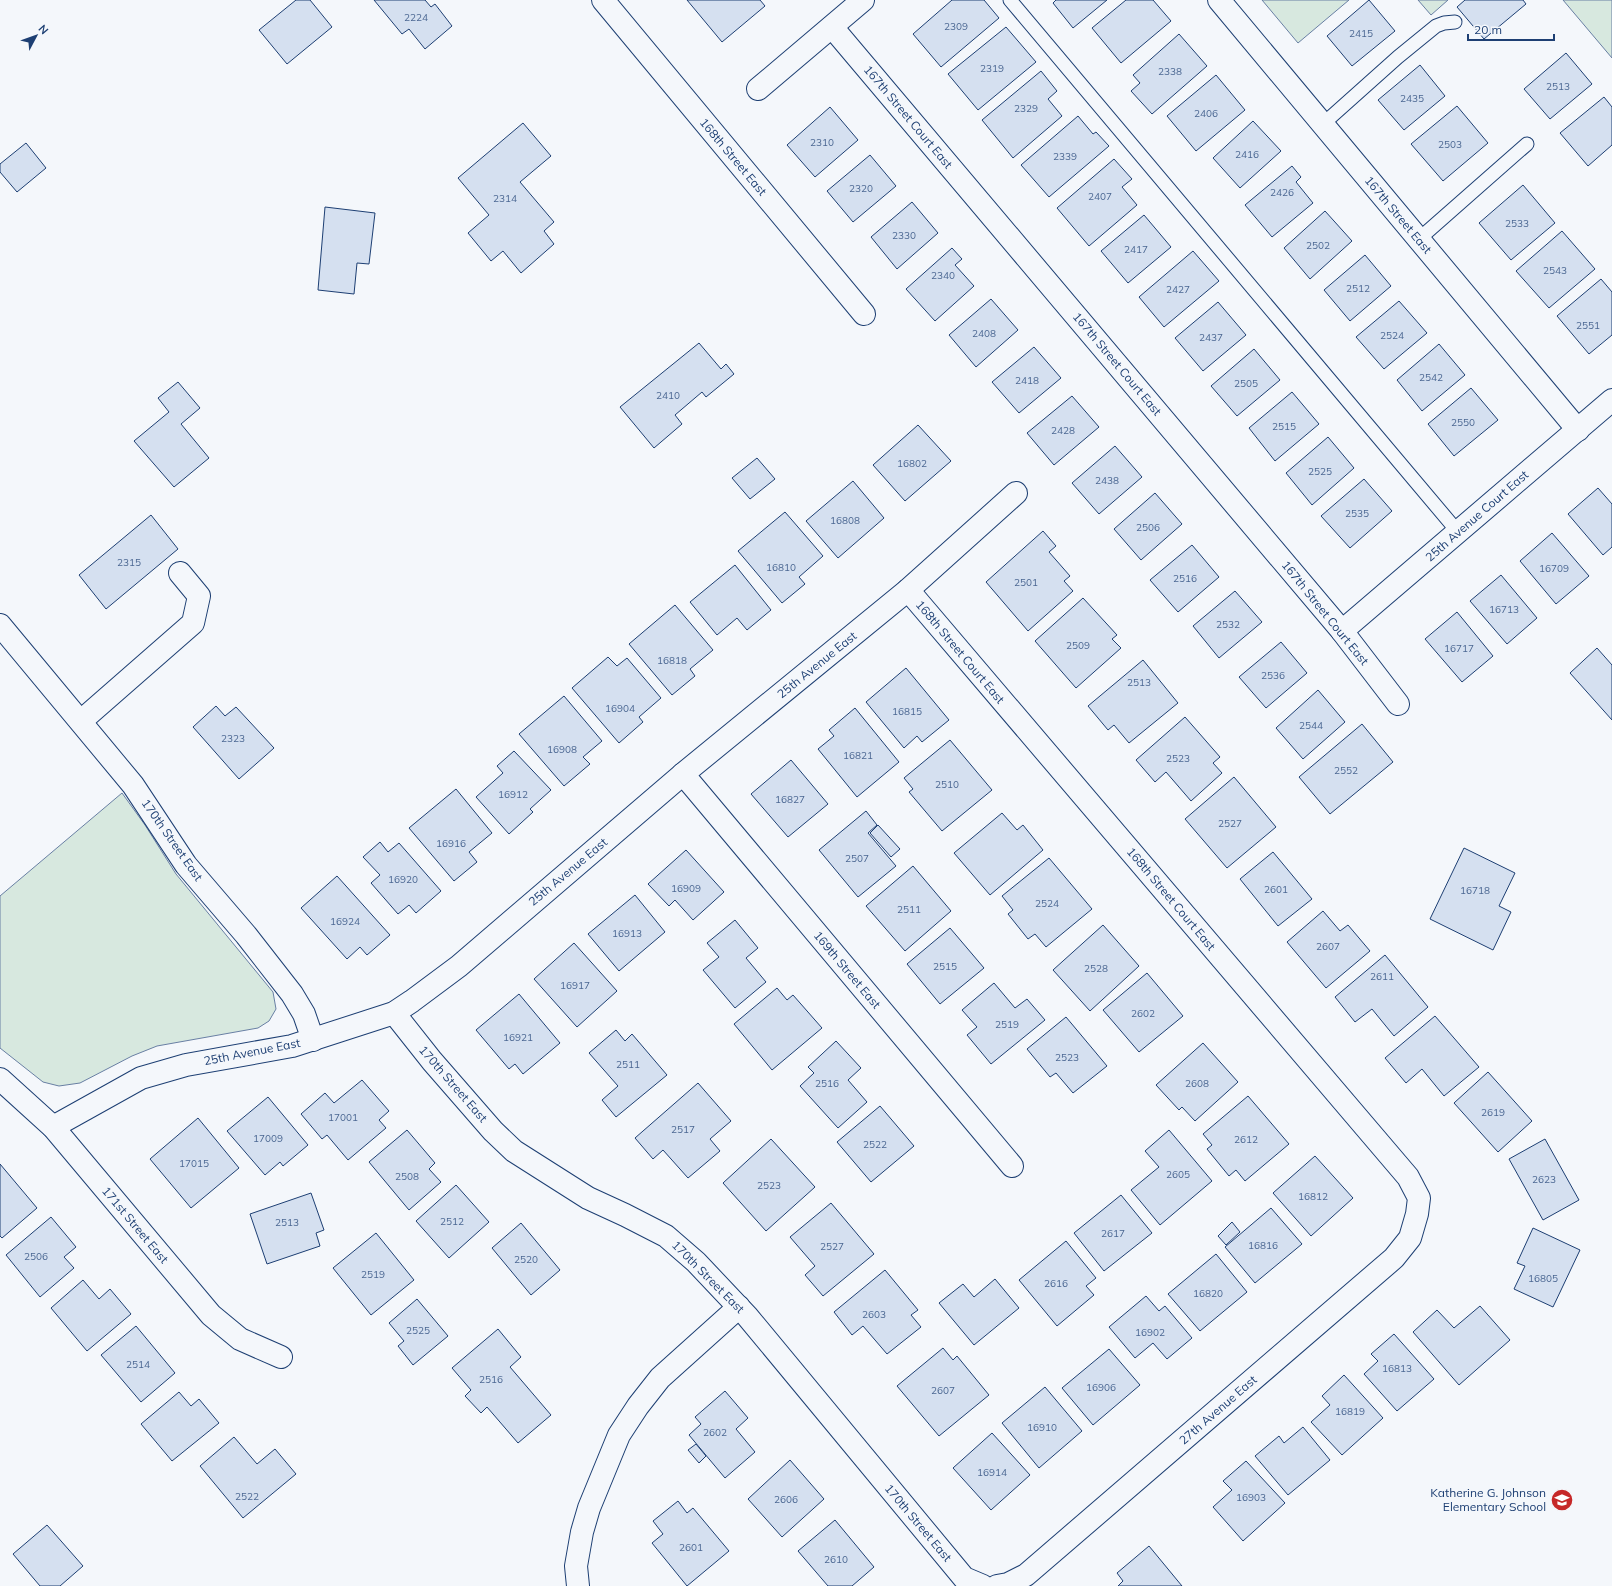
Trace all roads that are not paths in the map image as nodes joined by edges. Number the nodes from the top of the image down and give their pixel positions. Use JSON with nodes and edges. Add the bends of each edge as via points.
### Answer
{"nodes":[{"id":1,"x":603,"y":0,"type":"edge"},
{"id":2,"x":863,"y":0,"type":"edge"},
{"id":3,"x":1010,"y":0,"type":"edge"},
{"id":4,"x":1219,"y":0,"type":"edge"},
{"id":5,"x":1455,"y":22,"type":"dead end"},
{"id":6,"x":832,"y":26,"type":"junction"},
{"id":7,"x":758,"y":89,"type":"dead end"},
{"id":8,"x":1322,"y":124,"type":"junction"},
{"id":9,"x":1527,"y":144,"type":"dead end"},
{"id":10,"x":1419,"y":239,"type":"junction"},
{"id":11,"x":864,"y":314,"type":"dead end"},
{"id":12,"x":1612,"y":400,"type":"edge"},
{"id":13,"x":1578,"y":430,"type":"junction"},
{"id":14,"x":1016,"y":493,"type":"dead end"},
{"id":15,"x":1458,"y":532,"type":"junction"},
{"id":16,"x":180,"y":573,"type":"dead end"},
{"id":17,"x":908,"y":590,"type":"junction"},
{"id":18,"x":0,"y":625,"type":"edge"},
{"id":19,"x":1342,"y":631,"type":"junction"},
{"id":20,"x":1398,"y":704,"type":"dead end"},
{"id":21,"x":81,"y":722,"type":"junction"},
{"id":22,"x":683,"y":774,"type":"junction"},
{"id":23,"x":394,"y":1013,"type":"junction"},
{"id":24,"x":313,"y":1040,"type":"junction"},
{"id":25,"x":0,"y":1079,"type":"edge"},
{"id":26,"x":53,"y":1127,"type":"junction"},
{"id":27,"x":1012,"y":1166,"type":"dead end"},
{"id":28,"x":1417,"y":1214,"type":"joint"},
{"id":29,"x":739,"y":1308,"type":"junction"},
{"id":30,"x":281,"y":1357,"type":"dead end"},
{"id":31,"x":578,"y":1586,"type":"edge"},
{"id":32,"x":983,"y":1586,"type":"edge"},
{"id":33,"x":997,"y":1586,"type":"edge"}],
"edges":[{"from":1,"to":11,"type":"street","name":"168th Street East"},
{"from":2,"to":6,"type":"street"},
{"from":3,"to":15,"type":"lane"},
{"from":4,"to":8,"type":"street","name":"167th Street East"},
{"from":5,"to":8,"type":"lane","via":[[1436,26]]},
{"from":6,"to":7,"type":"street"},
{"from":6,"to":19,"type":"street","name":"167th Street Court East"},
{"from":8,"to":10,"type":"street","name":"167th Street East"},
{"from":9,"to":10,"type":"lane"},
{"from":10,"to":13,"type":"street","name":"167th Street East"},
{"from":12,"to":13,"type":"street","name":"25th Avenue Court East"},
{"from":13,"to":15,"type":"street","name":"25th Avenue Court East"},
{"from":14,"to":17,"type":"street","name":"25th Avenue East"},
{"from":15,"to":19,"type":"street","name":"25th Avenue Court East"},
{"from":16,"to":21,"type":"street","via":[[200,596],[193,623]]},
{"from":17,"to":22,"type":"street","name":"25th Avenue East"},
{"from":17,"to":28,"type":"street","name":"168th Street Court East","via":[[1408,1177],[1419,1198]]},
{"from":18,"to":21,"type":"street","name":"170th Street East"},
{"from":19,"to":20,"type":"street","name":"167th Street Court East"},
{"from":21,"to":24,"type":"street","name":"170th Street East","via":[[134,785],[186,865],[246,934],[292,994],[304,1014]]},
{"from":22,"to":23,"type":"street","name":"25th Avenue East","via":[[458,966]]},
{"from":22,"to":27,"type":"street","name":"169th Street East"},
{"from":23,"to":24,"type":"street","name":"25th Avenue East"},
{"from":23,"to":29,"type":"street","name":"170th Street East","via":[[432,1061],[493,1131],[514,1151],[588,1198],[666,1236],[696,1262]]},
{"from":24,"to":26,"type":"street","name":"25th Avenue East","via":[[186,1065],[141,1078]]},
{"from":25,"to":26,"type":"street","name":"171st Street East"},
{"from":26,"to":30,"type":"street","name":"171st Street East","via":[[210,1315],[240,1339]]},
{"from":28,"to":33,"type":"street","name":"27th Avenue East","via":[[1410,1238],[1394,1258],[1026,1574],[1008,1584]]},
{"from":29,"to":31,"type":"street","via":[[660,1378],[619,1434],[587,1514],[576,1566]]},
{"from":29,"to":32,"type":"street","name":"170th Street East","via":[[964,1578]]}]}
